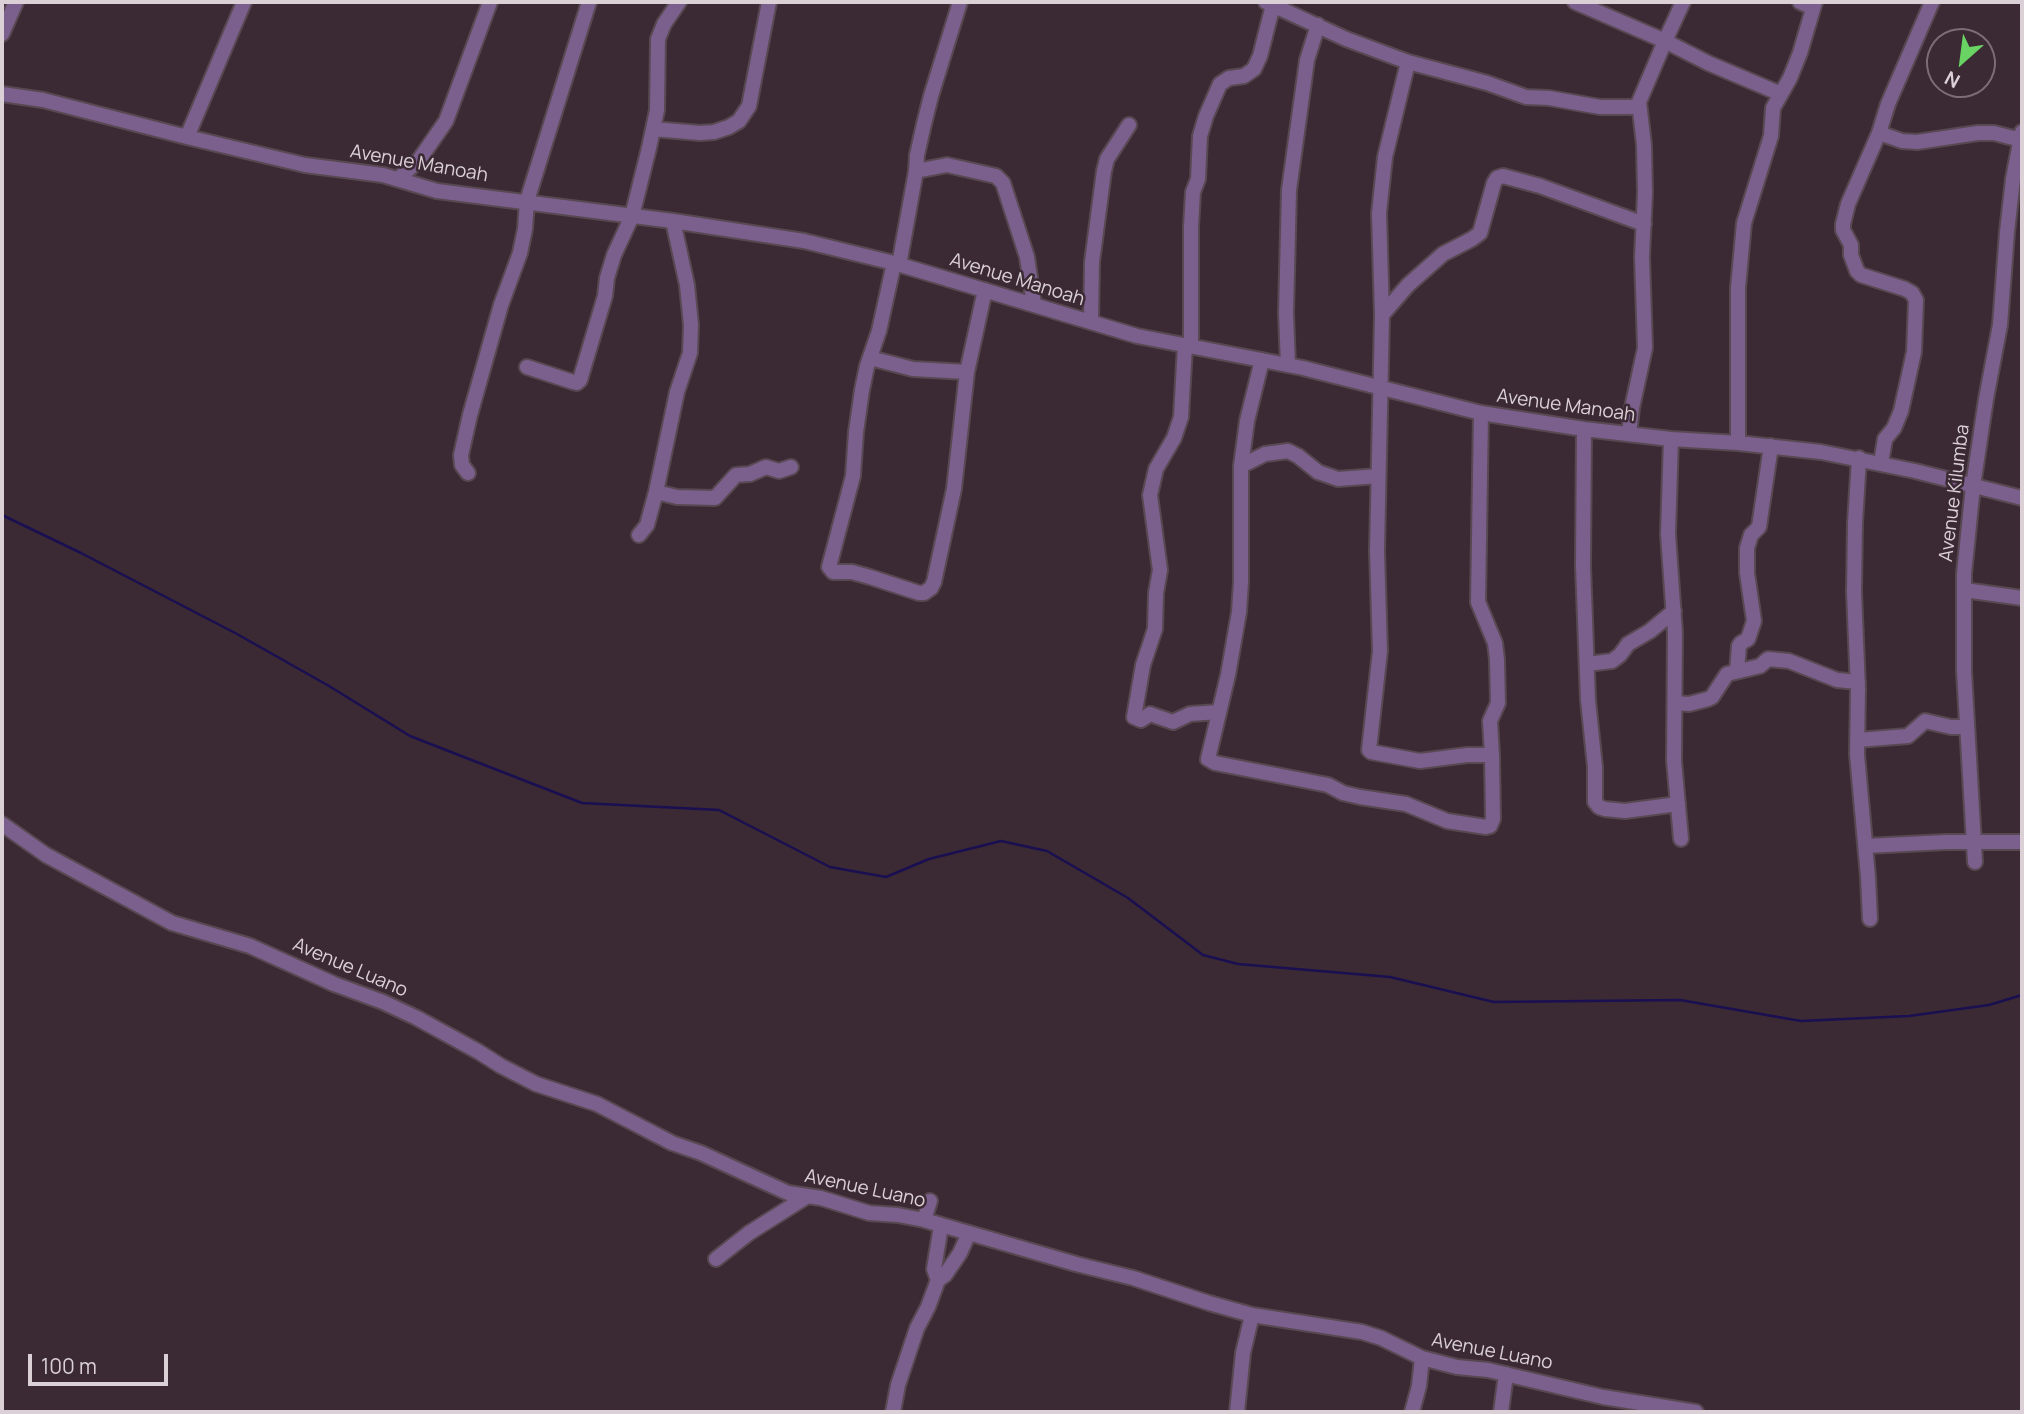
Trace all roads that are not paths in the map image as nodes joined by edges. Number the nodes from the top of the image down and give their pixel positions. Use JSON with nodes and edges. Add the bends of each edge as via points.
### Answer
{"nodes":[{"id":1,"x":16,"y":2,"type":"edge"},
{"id":2,"x":244,"y":2,"type":"edge"},
{"id":3,"x":490,"y":2,"type":"edge"},
{"id":4,"x":589,"y":2,"type":"edge"},
{"id":5,"x":679,"y":2,"type":"edge"},
{"id":6,"x":769,"y":2,"type":"edge"},
{"id":7,"x":960,"y":2,"type":"edge"},
{"id":8,"x":1575,"y":2,"type":"edge"},
{"id":9,"x":1684,"y":2,"type":"edge"},
{"id":10,"x":1932,"y":2,"type":"edge"},
{"id":11,"x":1269,"y":3,"type":"edge"},
{"id":12,"x":1810,"y":4,"type":"edge"},
{"id":13,"x":1318,"y":25,"type":"junction"},
{"id":14,"x":2,"y":34,"type":"edge"},
{"id":15,"x":1665,"y":41,"type":"junction"},
{"id":16,"x":1408,"y":62,"type":"junction"},
{"id":17,"x":1781,"y":93,"type":"junction"},
{"id":18,"x":2,"y":94,"type":"edge"},
{"id":19,"x":1639,"y":107,"type":"junction"},
{"id":20,"x":1129,"y":125,"type":"dead end"},
{"id":21,"x":653,"y":129,"type":"junction"},
{"id":22,"x":1879,"y":134,"type":"junction"},
{"id":23,"x":2021,"y":136,"type":"edge"},
{"id":24,"x":187,"y":137,"type":"junction"},
{"id":25,"x":916,"y":171,"type":"junction"},
{"id":26,"x":398,"y":179,"type":"junction"},
{"id":27,"x":527,"y":201,"type":"junction"},
{"id":28,"x":632,"y":216,"type":"junction"},
{"id":29,"x":673,"y":221,"type":"junction"},
{"id":30,"x":1644,"y":224,"type":"junction"},
{"id":31,"x":897,"y":264,"type":"junction"},
{"id":32,"x":985,"y":290,"type":"junction"},
{"id":33,"x":1034,"y":305,"type":"junction"},
{"id":34,"x":1382,"y":315,"type":"junction"},
{"id":35,"x":1091,"y":322,"type":"junction"},
{"id":36,"x":1188,"y":345,"type":"junction"},
{"id":37,"x":870,"y":358,"type":"junction"},
{"id":38,"x":1262,"y":360,"type":"junction"},
{"id":39,"x":1288,"y":365,"type":"junction"},
{"id":40,"x":527,"y":367,"type":"dead end"},
{"id":41,"x":967,"y":372,"type":"junction"},
{"id":42,"x":1380,"y":387,"type":"junction"},
{"id":43,"x":1481,"y":413,"type":"junction"},
{"id":44,"x":1584,"y":429,"type":"junction"},
{"id":45,"x":1629,"y":435,"type":"junction"},
{"id":46,"x":1671,"y":439,"type":"junction"},
{"id":47,"x":1738,"y":443,"type":"junction"},
{"id":48,"x":1771,"y":446,"type":"junction"},
{"id":49,"x":1859,"y":458,"type":"junction"},
{"id":50,"x":1881,"y":463,"type":"junction"},
{"id":51,"x":1241,"y":466,"type":"junction"},
{"id":52,"x":791,"y":467,"type":"dead end"},
{"id":53,"x":468,"y":473,"type":"dead end"},
{"id":54,"x":1378,"y":477,"type":"junction"},
{"id":55,"x":1973,"y":486,"type":"junction"},
{"id":56,"x":656,"y":492,"type":"junction"},
{"id":57,"x":2022,"y":498,"type":"edge"},
{"id":58,"x":639,"y":535,"type":"dead end"},
{"id":59,"x":1964,"y":590,"type":"junction"},
{"id":60,"x":2022,"y":598,"type":"edge"},
{"id":61,"x":1674,"y":611,"type":"junction"},
{"id":62,"x":1587,"y":664,"type":"junction"},
{"id":63,"x":1737,"y":671,"type":"junction"},
{"id":64,"x":1858,"y":682,"type":"junction"},
{"id":65,"x":1675,"y":703,"type":"junction"},
{"id":66,"x":1219,"y":712,"type":"junction"},
{"id":67,"x":1967,"y":727,"type":"junction"},
{"id":68,"x":1857,"y":740,"type":"junction"},
{"id":69,"x":1492,"y":755,"type":"junction"},
{"id":70,"x":1678,"y":804,"type":"junction"},
{"id":71,"x":4,"y":828,"type":"edge"},
{"id":72,"x":1681,"y":839,"type":"dead end"},
{"id":73,"x":1975,"y":842,"type":"junction"},
{"id":74,"x":2022,"y":842,"type":"edge"},
{"id":75,"x":1866,"y":846,"type":"junction"},
{"id":76,"x":1975,"y":862,"type":"dead end"},
{"id":77,"x":1870,"y":919,"type":"dead end"},
{"id":78,"x":806,"y":1197,"type":"junction"},
{"id":79,"x":930,"y":1201,"type":"dead end"},
{"id":80,"x":924,"y":1220,"type":"junction"},
{"id":81,"x":941,"y":1226,"type":"junction"},
{"id":82,"x":969,"y":1233,"type":"junction"},
{"id":83,"x":716,"y":1259,"type":"dead end"},
{"id":84,"x":938,"y":1280,"type":"junction"},
{"id":85,"x":1252,"y":1315,"type":"junction"},
{"id":86,"x":1422,"y":1359,"type":"junction"},
{"id":87,"x":1506,"y":1374,"type":"junction"},
{"id":88,"x":1642,"y":1408,"type":"edge"},
{"id":89,"x":893,"y":1412,"type":"edge"},
{"id":90,"x":1237,"y":1412,"type":"edge"},
{"id":91,"x":1412,"y":1412,"type":"edge"},
{"id":92,"x":1501,"y":1412,"type":"edge"},
{"id":93,"x":1696,"y":1412,"type":"edge"}],
"edges":[{"from":1,"to":14,"type":"street"},
{"from":2,"to":24,"type":"street"},
{"from":3,"to":26,"type":"street","via":[[446,121],[419,160]]},
{"from":4,"to":27,"type":"street"},
{"from":5,"to":21,"type":"street","via":[[658,39]]},
{"from":6,"to":21,"type":"street","via":[[749,106],[739,121],[713,132]]},
{"from":7,"to":25,"type":"street","via":[[931,96]]},
{"from":8,"to":15,"type":"street"},
{"from":9,"to":15,"type":"street"},
{"from":10,"to":22,"type":"street"},
{"from":11,"to":13,"type":"street"},
{"from":11,"to":36,"type":"street","via":[[1254,69],[1220,84],[1200,136],[1193,192]]},
{"from":12,"to":17,"type":"street","via":[[1800,53]]},
{"from":13,"to":16,"type":"street"},
{"from":13,"to":39,"type":"street","via":[[1305,74],[1289,190]]},
{"from":15,"to":17,"type":"street"},
{"from":15,"to":19,"type":"street"},
{"from":16,"to":19,"type":"street","via":[[1526,97]]},
{"from":16,"to":34,"type":"street","via":[[1383,172],[1379,213]]},
{"from":17,"to":47,"type":"street","via":[[1773,108],[1740,249]]},
{"from":18,"to":24,"type":"street","name":"Avenue Manoah"},
{"from":19,"to":30,"type":"street"},
{"from":20,"to":35,"type":"street","via":[[1104,171],[1092,262]]},
{"from":21,"to":28,"type":"street"},
{"from":22,"to":23,"type":"street","via":[[1917,142],[1978,133]]},
{"from":22,"to":50,"type":"street","via":[[1848,204],[1843,230],[1861,275],[1905,289],[1916,300],[1914,352],[1901,411],[1885,439]]},
{"from":23,"to":55,"type":"street","name":"Avenue Kilumba","via":[[2000,325]]},
{"from":24,"to":26,"type":"street","name":"Avenue Manoah","via":[[305,165]]},
{"from":25,"to":31,"type":"street"},
{"from":25,"to":33,"type":"street","via":[[947,165],[996,176],[1003,183],[1027,257]]},
{"from":26,"to":27,"type":"street","name":"Avenue Manoah","via":[[437,191]]},
{"from":27,"to":28,"type":"street","name":"Avenue Manoah"},
{"from":27,"to":53,"type":"street","via":[[520,253],[500,305],[461,455]]},
{"from":28,"to":29,"type":"street","name":"Avenue Manoah"},
{"from":28,"to":40,"type":"street","via":[[614,255],[579,382]]},
{"from":29,"to":31,"type":"street","name":"Avenue Manoah","via":[[804,241]]},
{"from":29,"to":56,"type":"street","via":[[687,285],[691,343]]},
{"from":30,"to":34,"type":"street","via":[[1540,186],[1497,178],[1480,233],[1443,254]]},
{"from":30,"to":45,"type":"street","via":[[1645,348]]},
{"from":31,"to":32,"type":"street","name":"Avenue Manoah"},
{"from":31,"to":37,"type":"street"},
{"from":32,"to":33,"type":"street","name":"Avenue Manoah"},
{"from":32,"to":41,"type":"street"},
{"from":33,"to":35,"type":"street","name":"Avenue Manoah"},
{"from":34,"to":42,"type":"street"},
{"from":35,"to":36,"type":"street","name":"Avenue Manoah"},
{"from":36,"to":38,"type":"street","name":"Avenue Manoah"},
{"from":36,"to":66,"type":"street","via":[[1181,416],[1156,469],[1150,495],[1160,569],[1155,629],[1133,717],[1140,720],[1150,714],[1173,722],[1190,713]]},
{"from":37,"to":41,"type":"street","via":[[913,369]]},
{"from":37,"to":41,"type":"street","via":[[858,413],[853,476],[830,569],[919,593],[928,592],[934,582],[954,489]]},
{"from":38,"to":39,"type":"street","name":"Avenue Manoah"},
{"from":38,"to":51,"type":"street"},
{"from":39,"to":42,"type":"street","name":"Avenue Manoah"},
{"from":42,"to":43,"type":"street","name":"Avenue Manoah"},
{"from":42,"to":54,"type":"street"},
{"from":43,"to":44,"type":"street","name":"Avenue Manoah"},
{"from":43,"to":69,"type":"street","via":[[1478,602],[1497,660],[1498,703],[1490,722]]},
{"from":44,"to":45,"type":"street","name":"Avenue Manoah"},
{"from":44,"to":62,"type":"street"},
{"from":45,"to":46,"type":"street","name":"Avenue Manoah"},
{"from":46,"to":47,"type":"street","name":"Avenue Manoah"},
{"from":46,"to":61,"type":"street","via":[[1668,534]]},
{"from":47,"to":48,"type":"street","name":"Avenue Manoah"},
{"from":48,"to":49,"type":"street","name":"Avenue Manoah"},
{"from":48,"to":63,"type":"street","via":[[1759,527],[1746,548],[1754,621],[1748,639],[1739,646]]},
{"from":49,"to":50,"type":"street","name":"Avenue Manoah"},
{"from":49,"to":64,"type":"street","via":[[1854,592]]},
{"from":50,"to":55,"type":"street","name":"Avenue Manoah"},
{"from":51,"to":54,"type":"street","via":[[1265,454],[1288,451],[1318,472],[1338,479]]},
{"from":51,"to":66,"type":"street","via":[[1239,612]]},
{"from":52,"to":56,"type":"street","via":[[779,471],[766,467],[736,475],[715,498]]},
{"from":54,"to":69,"type":"street","via":[[1380,651],[1369,750],[1420,761]]},
{"from":55,"to":57,"type":"street","name":"Avenue Manoah"},
{"from":55,"to":59,"type":"street","name":"Avenue Kilumba"},
{"from":56,"to":58,"type":"street","via":[[647,525]]},
{"from":59,"to":60,"type":"street"},
{"from":59,"to":67,"type":"street","name":"Avenue Kilumba"},
{"from":61,"to":62,"type":"street","via":[[1628,643],[1612,661]]},
{"from":61,"to":65,"type":"street"},
{"from":62,"to":70,"type":"street","via":[[1595,802],[1605,809],[1625,811]]},
{"from":63,"to":64,"type":"street","via":[[1780,659],[1837,680]]},
{"from":63,"to":65,"type":"street","via":[[1727,674],[1712,697]]},
{"from":64,"to":68,"type":"street"},
{"from":65,"to":70,"type":"street"},
{"from":66,"to":69,"type":"street","via":[[1208,755],[1211,761],[1406,804],[1457,823],[1490,826]]},
{"from":67,"to":68,"type":"street","via":[[1925,721],[1908,736]]},
{"from":67,"to":73,"type":"street","name":"Avenue Kilumba"},
{"from":68,"to":75,"type":"street"},
{"from":70,"to":72,"type":"street"},
{"from":71,"to":78,"type":"street","name":"Avenue Luano","via":[[172,923],[250,946],[383,1002],[536,1084],[597,1104],[672,1143]]},
{"from":73,"to":74,"type":"street"},
{"from":73,"to":75,"type":"street"},
{"from":73,"to":76,"type":"street","name":"Avenue Kilumba"},
{"from":75,"to":77,"type":"street"},
{"from":78,"to":80,"type":"street","name":"Avenue Luano","via":[[869,1213]]},
{"from":78,"to":83,"type":"street"},
{"from":79,"to":80,"type":"street"},
{"from":80,"to":81,"type":"street","name":"Avenue Luano"},
{"from":81,"to":82,"type":"street","name":"Avenue Luano"},
{"from":81,"to":84,"type":"street","via":[[934,1269]]},
{"from":82,"to":84,"type":"street"},
{"from":82,"to":85,"type":"street","name":"Avenue Luano"},
{"from":84,"to":89,"type":"street","via":[[911,1344]]},
{"from":85,"to":86,"type":"street","name":"Avenue Luano","via":[[1362,1332]]},
{"from":85,"to":90,"type":"street"},
{"from":86,"to":87,"type":"street","name":"Avenue Luano"},
{"from":86,"to":91,"type":"street"},
{"from":87,"to":88,"type":"street","name":"Avenue Luano"},
{"from":87,"to":92,"type":"street"},
{"from":88,"to":93,"type":"street","name":"Avenue Luano"}]}
